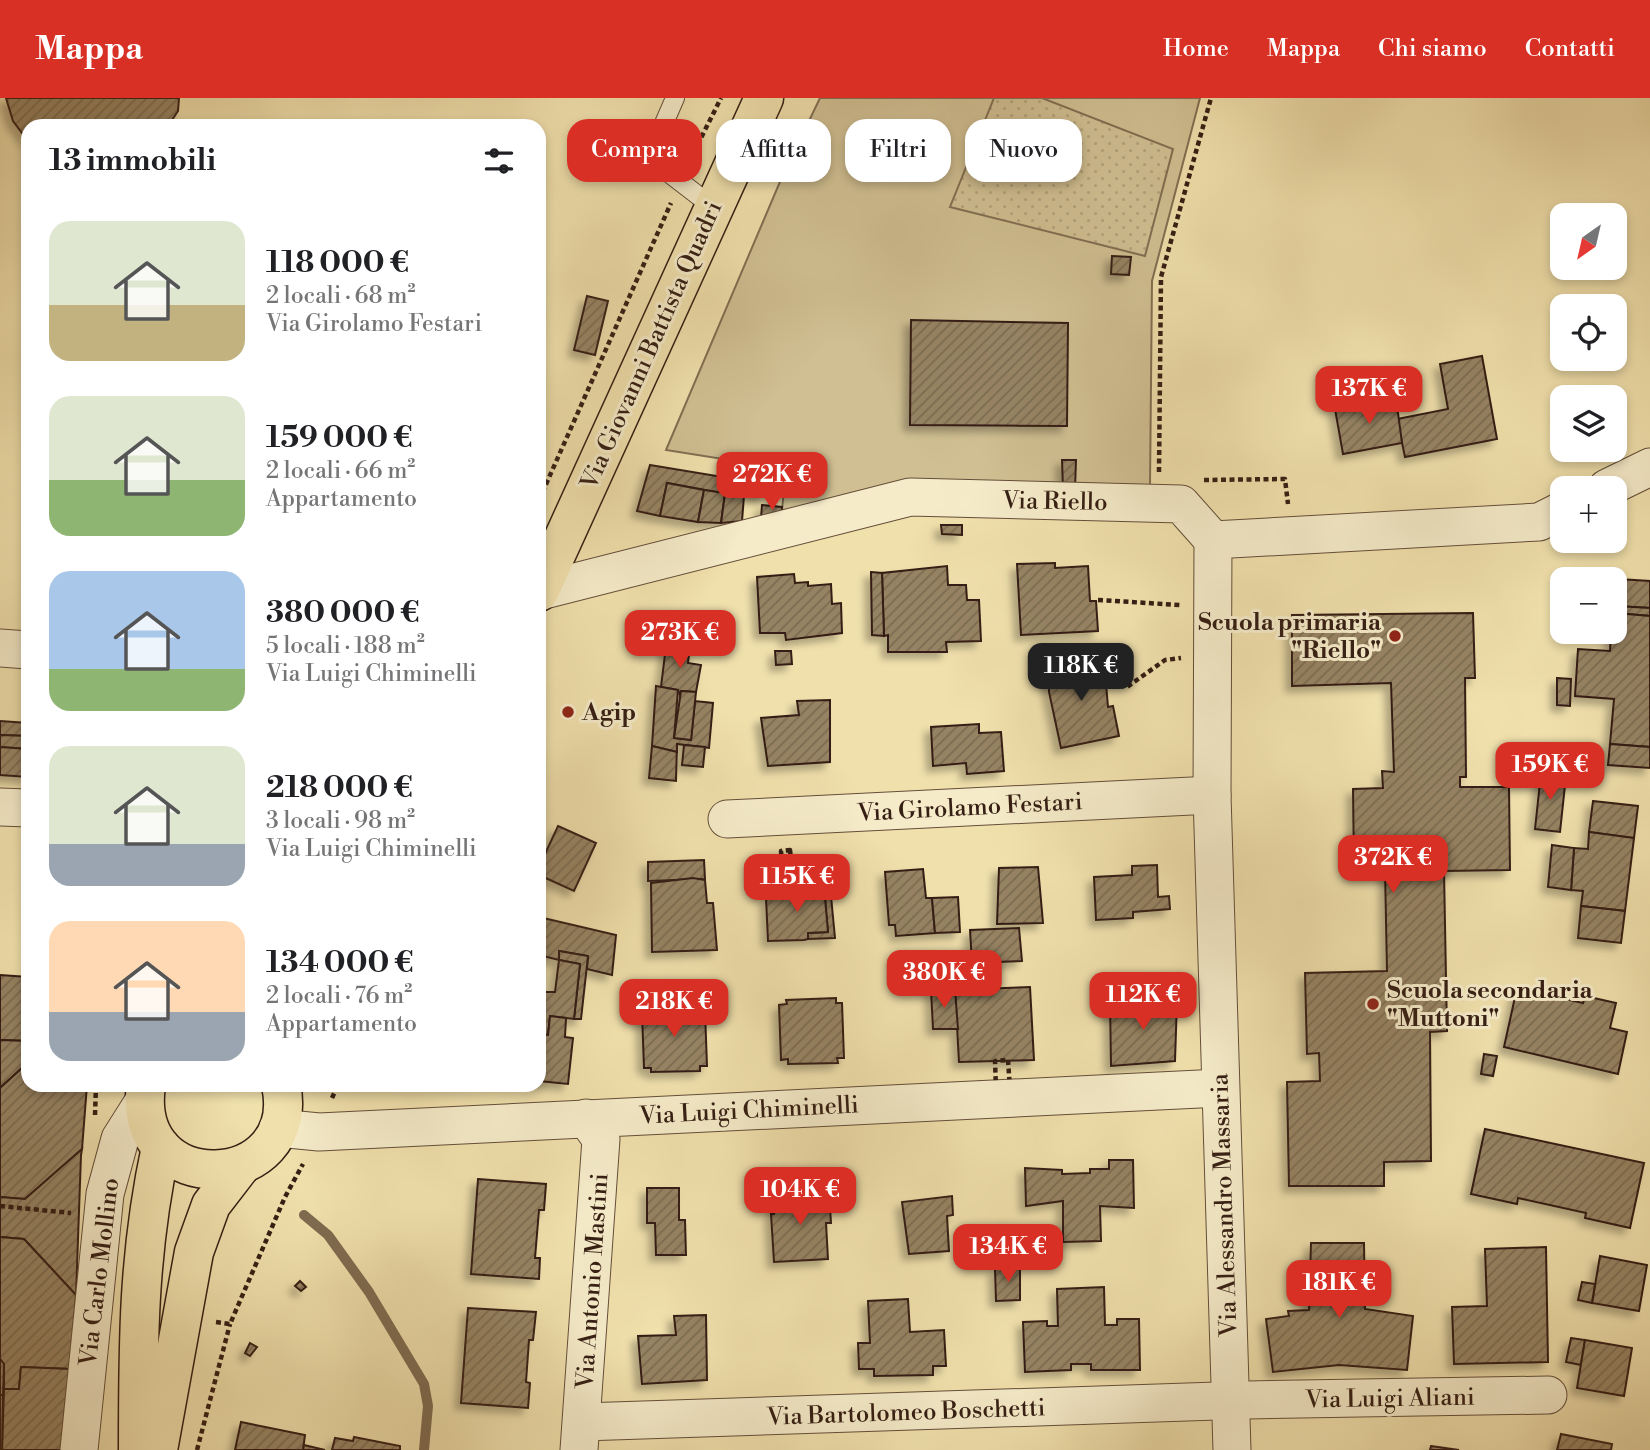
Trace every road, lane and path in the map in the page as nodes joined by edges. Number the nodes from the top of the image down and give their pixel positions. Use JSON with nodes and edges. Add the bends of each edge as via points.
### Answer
{"nodes":[{"id":1,"x":675,"y":98,"type":"edge"},
{"id":2,"x":721,"y":98,"type":"edge"},
{"id":3,"x":764,"y":98,"type":"edge"},
{"id":4,"x":1211,"y":98,"type":"edge"},
{"id":5,"x":666,"y":119,"type":"edge"},
{"id":6,"x":702,"y":137,"type":"edge"},
{"id":7,"x":680,"y":182,"type":"joint"},
{"id":8,"x":713,"y":207,"type":"junction"},
{"id":9,"x":1650,"y":468,"type":"edge"},
{"id":10,"x":1627,"y":479,"type":"edge"},
{"id":11,"x":1197,"y":480,"type":"dead end"},
{"id":12,"x":1159,"y":481,"type":"dead end"},
{"id":13,"x":546,"y":484,"type":"edge"},
{"id":14,"x":1550,"y":516,"type":"edge"},
{"id":15,"x":1292,"y":536,"type":"junction"},
{"id":16,"x":1213,"y":540,"type":"junction"},
{"id":17,"x":546,"y":576,"type":"edge"},
{"id":18,"x":546,"y":589,"type":"edge"},
{"id":19,"x":1098,"y":600,"type":"dead end"},
{"id":20,"x":1213,"y":606,"type":"junction"},
{"id":21,"x":0,"y":648,"type":"edge"},
{"id":22,"x":21,"y":650,"type":"edge"},
{"id":23,"x":1165,"y":660,"type":"dead end"},
{"id":24,"x":1111,"y":684,"type":"dead end"},
{"id":25,"x":1212,"y":795,"type":"junction"},
{"id":26,"x":0,"y":807,"type":"edge"},
{"id":27,"x":21,"y":808,"type":"edge"},
{"id":28,"x":727,"y":819,"type":"dead end"},
{"id":29,"x":790,"y":850,"type":"joint"},
{"id":30,"x":1220,"y":1088,"type":"junction"},
{"id":31,"x":96,"y":1092,"type":"edge"},
{"id":32,"x":283,"y":1092,"type":"edge"},
{"id":33,"x":145,"y":1093,"type":"edge"},
{"id":34,"x":586,"y":1118,"type":"junction"},
{"id":35,"x":94,"y":1124,"type":"dead end"},
{"id":36,"x":278,"y":1128,"type":"junction"},
{"id":37,"x":161,"y":1147,"type":"junction"},
{"id":38,"x":240,"y":1166,"type":"junction"},
{"id":39,"x":0,"y":1206,"type":"edge"},
{"id":40,"x":74,"y":1213,"type":"dead end"},
{"id":41,"x":230,"y":1324,"type":"dead end"},
{"id":42,"x":1548,"y":1395,"type":"dead end"},
{"id":43,"x":1231,"y":1401,"type":"junction"},
{"id":44,"x":581,"y":1436,"type":"edge"},
{"id":45,"x":79,"y":1450,"type":"edge"},
{"id":46,"x":138,"y":1450,"type":"edge"},
{"id":47,"x":158,"y":1450,"type":"edge"},
{"id":48,"x":197,"y":1450,"type":"edge"},
{"id":49,"x":1232,"y":1450,"type":"edge"}],
"edges":[{"from":1,"to":5,"type":"lane"},
{"from":2,"to":6,"type":"path"},
{"from":3,"to":8,"type":"main road","name":"Via Giovanni Battista Quadri"},
{"from":4,"to":12,"type":"path","via":[[1161,277]]},
{"from":7,"to":8,"type":"lane"},
{"from":7,"to":13,"type":"path"},
{"from":8,"to":17,"type":"main road","name":"Via Giovanni Battista Quadri"},
{"from":9,"to":10,"type":"street"},
{"from":11,"to":15,"type":"path","via":[[1285,479]]},
{"from":14,"to":15,"type":"street","via":[[1539,522]]},
{"from":15,"to":16,"type":"street"},
{"from":16,"to":18,"type":"street","name":"Via Riello","via":[[1181,504],[910,497]]},
{"from":16,"to":20,"type":"street","name":"Via Alessandro Massaria"},
{"from":19,"to":20,"type":"path"},
{"from":20,"to":25,"type":"street","name":"Via Alessandro Massaria"},
{"from":21,"to":22,"type":"street"},
{"from":23,"to":24,"type":"path","via":[[1127,687]]},
{"from":25,"to":28,"type":"street","name":"Via Girolamo Festari"},
{"from":25,"to":30,"type":"street","name":"Via Alessandro Massaria"},
{"from":26,"to":27,"type":"street"},
{"from":29,"to":29,"type":"path","via":[[793,877],[783,877],[781,851]]},
{"from":30,"to":34,"type":"street","name":"Via Luigi Chiminelli"},
{"from":30,"to":43,"type":"street","name":"Via Alessandro Massaria"},
{"from":31,"to":35,"type":"path"},
{"from":32,"to":36,"type":"main road"},
{"from":33,"to":37,"type":"main road","via":[[146,1118]]},
{"from":33,"to":45,"type":"street","name":"Via Carlo Mollino","via":[[120,1139],[105,1194]]},
{"from":34,"to":36,"type":"street","name":"Via Luigi Chiminelli","via":[[319,1132]]},
{"from":34,"to":44,"type":"street","name":"Via Antonio Mastini","via":[[601,1139]]},
{"from":36,"to":38,"type":"main road","via":[[267,1147]]},
{"from":37,"to":38,"type":"main road","via":[[197,1170]]},
{"from":37,"to":46,"type":"main road","via":[[147,1211],[138,1306]]},
{"from":38,"to":47,"type":"main road","via":[[211,1205],[194,1252]]},
{"from":39,"to":40,"type":"path"},
{"from":41,"to":48,"type":"path"},
{"from":42,"to":43,"type":"street","name":"Via Luigi Aliani"},
{"from":43,"to":44,"type":"street","name":"Via Bartolomeo Boschetti"},
{"from":43,"to":49,"type":"street","name":"Via Alessandro Massaria"}]}
